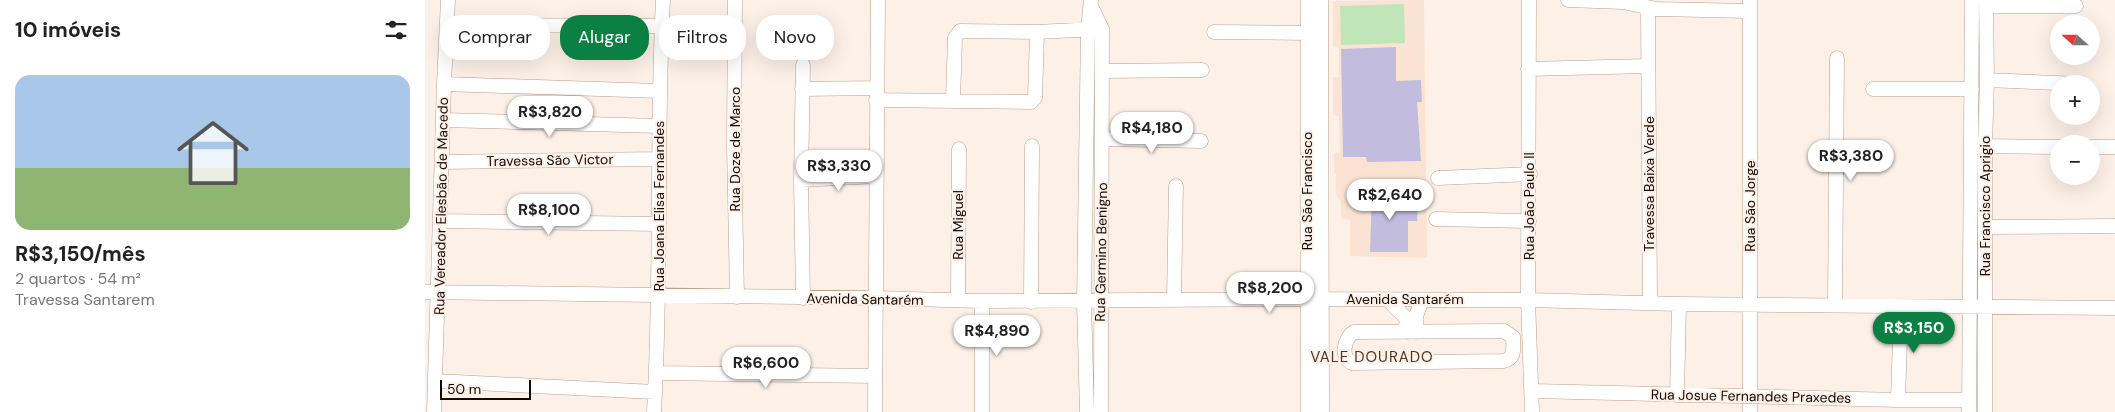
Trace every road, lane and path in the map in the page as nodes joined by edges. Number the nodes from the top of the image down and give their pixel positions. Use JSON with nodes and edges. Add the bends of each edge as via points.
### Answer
{"nodes":[{"id":1,"x":448,"y":0,"type":"edge"},
{"id":2,"x":663,"y":0,"type":"edge"},
{"id":3,"x":735,"y":0,"type":"edge"},
{"id":4,"x":878,"y":0,"type":"edge"},
{"id":5,"x":1308,"y":0,"type":"edge"},
{"id":6,"x":1321,"y":0,"type":"edge"},
{"id":7,"x":1529,"y":0,"type":"edge"},
{"id":8,"x":1568,"y":0,"type":"edge"},
{"id":9,"x":1972,"y":0,"type":"edge"},
{"id":10,"x":1091,"y":3,"type":"edge"},
{"id":11,"x":1986,"y":3,"type":"edge"},
{"id":12,"x":1749,"y":6,"type":"edge"},
{"id":13,"x":2076,"y":6,"type":"dead end"},
{"id":14,"x":1648,"y":8,"type":"junction"},
{"id":15,"x":447,"y":15,"type":"edge"},
{"id":16,"x":662,"y":15,"type":"edge"},
{"id":17,"x":550,"y":25,"type":"edge"},
{"id":18,"x":659,"y":26,"type":"edge"},
{"id":19,"x":1087,"y":29,"type":"junction"},
{"id":20,"x":1102,"y":29,"type":"junction"},
{"id":21,"x":1037,"y":32,"type":"junction"},
{"id":22,"x":1214,"y":32,"type":"dead end"},
{"id":23,"x":1307,"y":33,"type":"junction"},
{"id":24,"x":1837,"y":58,"type":"dead end"},
{"id":25,"x":445,"y":60,"type":"edge"},
{"id":26,"x":660,"y":60,"type":"edge"},
{"id":27,"x":803,"y":66,"type":"dead end"},
{"id":28,"x":1648,"y":66,"type":"junction"},
{"id":29,"x":1528,"y":69,"type":"junction"},
{"id":30,"x":1202,"y":70,"type":"dead end"},
{"id":31,"x":1102,"y":71,"type":"junction"},
{"id":32,"x":1987,"y":80,"type":"junction"},
{"id":33,"x":2050,"y":83,"type":"edge"},
{"id":34,"x":444,"y":84,"type":"junction"},
{"id":35,"x":802,"y":89,"type":"junction"},
{"id":36,"x":1873,"y":89,"type":"dead end"},
{"id":37,"x":1972,"y":89,"type":"junction"},
{"id":38,"x":659,"y":92,"type":"junction"},
{"id":39,"x":876,"y":94,"type":"junction"},
{"id":40,"x":953,"y":100,"type":"junction"},
{"id":41,"x":443,"y":120,"type":"junction"},
{"id":42,"x":659,"y":126,"type":"junction"},
{"id":43,"x":1103,"y":139,"type":"junction"},
{"id":44,"x":1201,"y":141,"type":"dead end"},
{"id":45,"x":1032,"y":146,"type":"dead end"},
{"id":46,"x":1985,"y":146,"type":"junction"},
{"id":47,"x":2050,"y":147,"type":"edge"},
{"id":48,"x":2100,"y":147,"type":"edge"},
{"id":49,"x":2115,"y":147,"type":"edge"},
{"id":50,"x":959,"y":149,"type":"dead end"},
{"id":51,"x":659,"y":159,"type":"junction"},
{"id":52,"x":442,"y":162,"type":"junction"},
{"id":53,"x":1529,"y":174,"type":"junction"},
{"id":54,"x":875,"y":176,"type":"junction"},
{"id":55,"x":1438,"y":178,"type":"dead end"},
{"id":56,"x":801,"y":180,"type":"junction"},
{"id":57,"x":1176,"y":186,"type":"dead end"},
{"id":58,"x":1436,"y":219,"type":"dead end"},
{"id":59,"x":441,"y":221,"type":"junction"},
{"id":60,"x":1529,"y":221,"type":"junction"},
{"id":61,"x":659,"y":224,"type":"junction"},
{"id":62,"x":2115,"y":226,"type":"edge"},
{"id":63,"x":1986,"y":227,"type":"junction"},
{"id":64,"x":432,"y":292,"type":"edge"},
{"id":65,"x":659,"y":296,"type":"junction"},
{"id":66,"x":737,"y":297,"type":"junction"},
{"id":67,"x":803,"y":298,"type":"junction"},
{"id":68,"x":875,"y":298,"type":"junction"},
{"id":69,"x":1314,"y":299,"type":"junction"},
{"id":70,"x":958,"y":300,"type":"junction"},
{"id":71,"x":1174,"y":300,"type":"junction"},
{"id":72,"x":1387,"y":300,"type":"junction"},
{"id":73,"x":1422,"y":300,"type":"junction"},
{"id":74,"x":1528,"y":300,"type":"junction"},
{"id":75,"x":982,"y":301,"type":"junction"},
{"id":76,"x":1100,"y":301,"type":"junction"},
{"id":77,"x":1031,"y":302,"type":"junction"},
{"id":78,"x":1084,"y":302,"type":"junction"},
{"id":79,"x":1650,"y":303,"type":"junction"},
{"id":80,"x":1679,"y":304,"type":"junction"},
{"id":81,"x":1751,"y":305,"type":"junction"},
{"id":82,"x":1835,"y":305,"type":"junction"},
{"id":83,"x":1901,"y":307,"type":"junction"},
{"id":84,"x":1971,"y":307,"type":"junction"},
{"id":85,"x":1985,"y":308,"type":"junction"},
{"id":86,"x":2115,"y":308,"type":"edge"},
{"id":87,"x":1412,"y":332,"type":"junction"},
{"id":88,"x":657,"y":373,"type":"junction"},
{"id":89,"x":875,"y":376,"type":"junction"},
{"id":90,"x":436,"y":381,"type":"junction"},
{"id":91,"x":1533,"y":391,"type":"junction"},
{"id":92,"x":655,"y":392,"type":"junction"},
{"id":93,"x":1677,"y":394,"type":"junction"},
{"id":94,"x":1750,"y":396,"type":"junction"},
{"id":95,"x":1898,"y":400,"type":"junction"},
{"id":96,"x":1969,"y":406,"type":"edge"},
{"id":97,"x":434,"y":412,"type":"edge"},
{"id":98,"x":654,"y":412,"type":"edge"},
{"id":99,"x":875,"y":412,"type":"edge"},
{"id":100,"x":982,"y":412,"type":"edge"},
{"id":101,"x":1087,"y":412,"type":"edge"},
{"id":102,"x":1101,"y":412,"type":"edge"},
{"id":103,"x":1307,"y":412,"type":"edge"},
{"id":104,"x":1322,"y":412,"type":"edge"},
{"id":105,"x":1532,"y":412,"type":"edge"},
{"id":106,"x":1750,"y":412,"type":"edge"},
{"id":107,"x":1985,"y":412,"type":"edge"}],
"edges":[{"from":1,"to":15,"type":"street","name":"Rua Vereador Elesbão de Macedo"},
{"from":2,"to":16,"type":"street","name":"Rua Joana Elisa Fernandes"},
{"from":3,"to":66,"type":"street","name":"Rua Doze de Marco"},
{"from":4,"to":39,"type":"street"},
{"from":5,"to":23,"type":"street","name":"Rua São Francisco"},
{"from":6,"to":69,"type":"street","name":"Rua São Francisco"},
{"from":7,"to":29,"type":"street","name":"Rua João Paulo II"},
{"from":8,"to":14,"type":"street","via":[[1623,2]]},
{"from":9,"to":37,"type":"street","name":"Rua Francisco Aprigio"},
{"from":10,"to":19,"type":"street","name":"Rua Germino Benigno"},
{"from":10,"to":20,"type":"street","name":"Rua Germino Benigno"},
{"from":11,"to":13,"type":"street"},
{"from":11,"to":32,"type":"street","name":"Rua Francisco Aprigio"},
{"from":12,"to":14,"type":"street"},
{"from":12,"to":81,"type":"street","name":"Rua São Jorge"},
{"from":14,"to":28,"type":"street","name":"Travessa Baixa Verde"},
{"from":17,"to":18,"type":"street"},
{"from":19,"to":20,"type":"street"},
{"from":19,"to":21,"type":"street"},
{"from":19,"to":78,"type":"street","name":"Rua Germino Benigno"},
{"from":20,"to":31,"type":"street","name":"Rua Germino Benigno"},
{"from":21,"to":40,"type":"street","via":[[966,30],[957,33]]},
{"from":21,"to":40,"type":"street","via":[[1033,101]]},
{"from":22,"to":23,"type":"street"},
{"from":23,"to":69,"type":"street","name":"Rua São Francisco"},
{"from":24,"to":82,"type":"street"},
{"from":25,"to":34,"type":"street","name":"Rua Vereador Elesbão de Macedo"},
{"from":26,"to":38,"type":"street","name":"Rua Joana Elisa Fernandes"},
{"from":27,"to":35,"type":"street"},
{"from":28,"to":29,"type":"street"},
{"from":28,"to":79,"type":"street","name":"Travessa Baixa Verde"},
{"from":29,"to":53,"type":"street","name":"Rua João Paulo II"},
{"from":30,"to":31,"type":"street"},
{"from":31,"to":43,"type":"street","name":"Rua Germino Benigno"},
{"from":32,"to":33,"type":"street"},
{"from":32,"to":46,"type":"street","name":"Rua Francisco Aprigio"},
{"from":34,"to":38,"type":"street"},
{"from":34,"to":41,"type":"street","name":"Rua Vereador Elesbão de Macedo"},
{"from":35,"to":39,"type":"street"},
{"from":35,"to":56,"type":"street"},
{"from":36,"to":37,"type":"street"},
{"from":37,"to":84,"type":"street","name":"Rua Francisco Aprigio"},
{"from":38,"to":42,"type":"street","name":"Rua Joana Elisa Fernandes"},
{"from":39,"to":40,"type":"street"},
{"from":39,"to":54,"type":"street"},
{"from":41,"to":42,"type":"street"},
{"from":41,"to":52,"type":"street","name":"Rua Vereador Elesbão de Macedo"},
{"from":42,"to":51,"type":"street","name":"Rua Joana Elisa Fernandes"},
{"from":43,"to":44,"type":"street"},
{"from":43,"to":76,"type":"street","name":"Rua Germino Benigno"},
{"from":45,"to":77,"type":"street"},
{"from":46,"to":47,"type":"street"},
{"from":46,"to":63,"type":"street","name":"Rua Francisco Aprigio"},
{"from":48,"to":49,"type":"street"},
{"from":50,"to":70,"type":"street","name":"Rua Miguel"},
{"from":51,"to":52,"type":"street","name":"Travessa São Victor"},
{"from":51,"to":61,"type":"street","name":"Rua Joana Elisa Fernandes"},
{"from":52,"to":59,"type":"street","name":"Rua Vereador Elesbão de Macedo"},
{"from":53,"to":55,"type":"street"},
{"from":53,"to":60,"type":"street","name":"Rua João Paulo II"},
{"from":54,"to":56,"type":"street"},
{"from":54,"to":68,"type":"street"},
{"from":56,"to":67,"type":"street"},
{"from":57,"to":71,"type":"street"},
{"from":58,"to":60,"type":"street"},
{"from":59,"to":61,"type":"street"},
{"from":59,"to":64,"type":"street","name":"Rua Vereador Elesbão de Macedo"},
{"from":60,"to":74,"type":"street","name":"Rua João Paulo II"},
{"from":61,"to":65,"type":"street","name":"Rua Joana Elisa Fernandes"},
{"from":62,"to":63,"type":"street"},
{"from":63,"to":85,"type":"street","name":"Rua Francisco Aprigio"},
{"from":64,"to":65,"type":"street","name":"Avenida Santarém"},
{"from":64,"to":90,"type":"street","name":"Rua Vereador Elesbão de Macedo"},
{"from":65,"to":66,"type":"street","name":"Avenida Santarém"},
{"from":65,"to":88,"type":"street","name":"Rua Joana Elisa Fernandes"},
{"from":66,"to":67,"type":"street","name":"Avenida Santarém"},
{"from":67,"to":68,"type":"street","name":"Avenida Santarém"},
{"from":68,"to":70,"type":"street","name":"Avenida Santarém"},
{"from":68,"to":89,"type":"street"},
{"from":69,"to":71,"type":"street","name":"Avenida Santarém"},
{"from":69,"to":72,"type":"street","name":"Avenida Santarém"},
{"from":69,"to":103,"type":"street","name":"Rua São Francisco"},
{"from":69,"to":104,"type":"street","name":"Rua São Francisco"},
{"from":70,"to":75,"type":"street","name":"Avenida Santarém"},
{"from":71,"to":76,"type":"street","name":"Avenida Santarém"},
{"from":72,"to":73,"type":"street","name":"Avenida Santarém"},
{"from":72,"to":87,"type":"street","via":[[1406,318]]},
{"from":73,"to":74,"type":"street","name":"Avenida Santarém"},
{"from":73,"to":87,"type":"street"},
{"from":74,"to":79,"type":"street","name":"Avenida Santarém"},
{"from":74,"to":91,"type":"street","name":"Rua João Paulo II"},
{"from":75,"to":77,"type":"street","name":"Avenida Santarém"},
{"from":75,"to":100,"type":"street"},
{"from":76,"to":78,"type":"street","name":"Avenida Santarém"},
{"from":76,"to":102,"type":"street","name":"Rua Germino Benigno"},
{"from":77,"to":78,"type":"street","name":"Avenida Santarém"},
{"from":78,"to":101,"type":"street","name":"Rua Germino Benigno"},
{"from":79,"to":80,"type":"street","name":"Avenida Santarém"},
{"from":80,"to":81,"type":"street","name":"Avenida Santarém"},
{"from":80,"to":93,"type":"street"},
{"from":81,"to":82,"type":"street","name":"Avenida Santarém"},
{"from":81,"to":94,"type":"street","name":"Rua São Jorge"},
{"from":82,"to":83,"type":"street","name":"Avenida Santarém"},
{"from":83,"to":84,"type":"street","name":"Avenida Santarém"},
{"from":83,"to":95,"type":"street"},
{"from":84,"to":85,"type":"street","name":"Avenida Santarém"},
{"from":84,"to":96,"type":"street","name":"Rua Francisco Aprigio"},
{"from":85,"to":86,"type":"street","name":"Avenida Santarém"},
{"from":85,"to":107,"type":"street","name":"Rua Francisco Aprigio"},
{"from":87,"to":87,"type":"street","via":[[1504,332],[1513,337],[1513,356],[1503,361],[1352,363],[1345,357],[1346,341],[1354,332]]},
{"from":88,"to":89,"type":"street"},
{"from":88,"to":92,"type":"street","name":"Rua Joana Elisa Fernandes"},
{"from":89,"to":99,"type":"street"},
{"from":90,"to":92,"type":"street"},
{"from":90,"to":97,"type":"street","name":"Rua Vereador Elesbão de Macedo"},
{"from":91,"to":93,"type":"street","name":"Rua Josue Fernandes Praxedes"},
{"from":91,"to":105,"type":"street","name":"Rua João Paulo II"},
{"from":92,"to":98,"type":"street","name":"Rua Joana Elisa Fernandes"},
{"from":93,"to":94,"type":"street","name":"Rua Josue Fernandes Praxedes"},
{"from":94,"to":95,"type":"street","name":"Rua Josue Fernandes Praxedes"},
{"from":94,"to":106,"type":"street","name":"Rua São Jorge"},
{"from":95,"to":96,"type":"street","name":"Rua Josue Fernandes Praxedes"}]}
